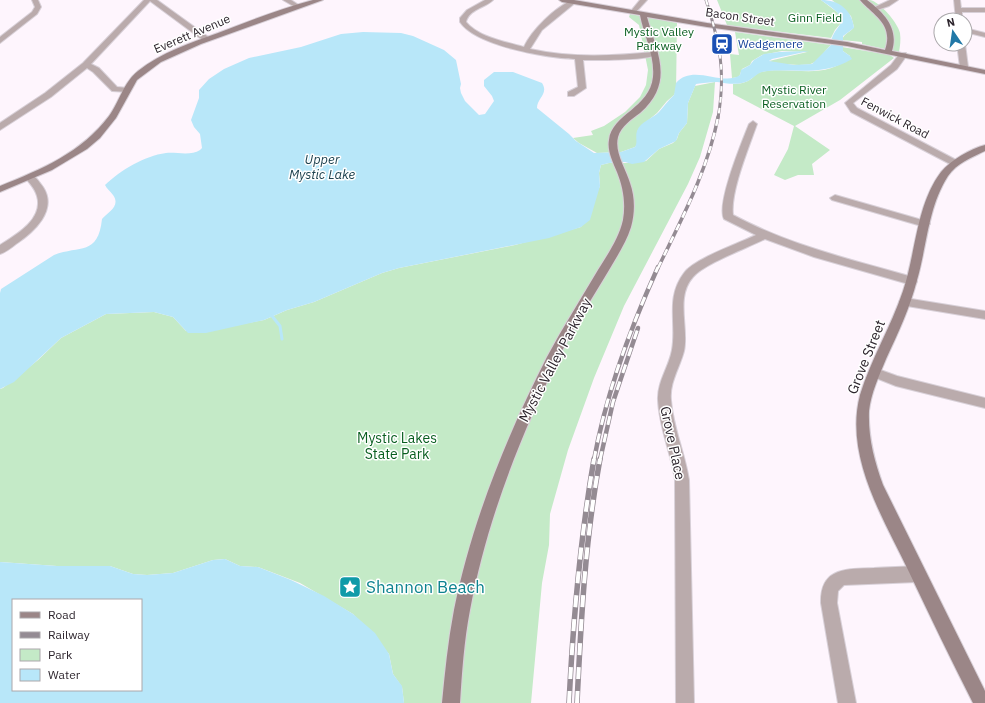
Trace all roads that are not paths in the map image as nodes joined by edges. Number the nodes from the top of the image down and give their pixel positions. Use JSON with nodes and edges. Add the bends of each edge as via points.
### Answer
{"nodes":[{"id":1,"x":35,"y":0,"type":"edge"},
{"id":2,"x":148,"y":0,"type":"edge"},
{"id":3,"x":153,"y":0,"type":"edge"},
{"id":4,"x":286,"y":0,"type":"edge"},
{"id":5,"x":320,"y":0,"type":"edge"},
{"id":6,"x":490,"y":0,"type":"edge"},
{"id":7,"x":562,"y":0,"type":"edge"},
{"id":8,"x":644,"y":0,"type":"edge"},
{"id":9,"x":863,"y":0,"type":"edge"},
{"id":10,"x":896,"y":0,"type":"edge"},
{"id":11,"x":957,"y":0,"type":"edge"},
{"id":12,"x":962,"y":0,"type":"edge"},
{"id":13,"x":573,"y":2,"type":"junction"},
{"id":14,"x":297,"y":6,"type":"junction"},
{"id":15,"x":874,"y":9,"type":"junction"},
{"id":16,"x":958,"y":10,"type":"joint"},
{"id":17,"x":985,"y":10,"type":"edge"},
{"id":18,"x":634,"y":12,"type":"junction"},
{"id":19,"x":644,"y":14,"type":"junction"},
{"id":20,"x":652,"y":16,"type":"junction"},
{"id":21,"x":680,"y":21,"type":"junction"},
{"id":22,"x":654,"y":25,"type":"junction"},
{"id":23,"x":19,"y":26,"type":"junction"},
{"id":24,"x":0,"y":30,"type":"edge"},
{"id":25,"x":973,"y":32,"type":"edge"},
{"id":26,"x":985,"y":35,"type":"edge"},
{"id":27,"x":650,"y":36,"type":"junction"},
{"id":28,"x":207,"y":39,"type":"junction"},
{"id":29,"x":892,"y":39,"type":"junction"},
{"id":30,"x":0,"y":41,"type":"edge"},
{"id":31,"x":858,"y":46,"type":"junction"},
{"id":32,"x":526,"y":50,"type":"junction"},
{"id":33,"x":888,"y":52,"type":"junction"},
{"id":34,"x":962,"y":52,"type":"edge"},
{"id":35,"x":654,"y":54,"type":"junction"},
{"id":36,"x":903,"y":55,"type":"junction"},
{"id":37,"x":579,"y":58,"type":"junction"},
{"id":38,"x":86,"y":65,"type":"junction"},
{"id":39,"x":964,"y":67,"type":"junction"},
{"id":40,"x":985,"y":72,"type":"edge"},
{"id":41,"x":126,"y":90,"type":"junction"},
{"id":42,"x":571,"y":94,"type":"dead end"},
{"id":43,"x":14,"y":118,"type":"junction"},
{"id":44,"x":0,"y":120,"type":"edge"},
{"id":45,"x":753,"y":124,"type":"dead end"},
{"id":46,"x":0,"y":127,"type":"edge"},
{"id":47,"x":985,"y":148,"type":"edge"},
{"id":48,"x":955,"y":163,"type":"junction"},
{"id":49,"x":30,"y":177,"type":"junction"},
{"id":50,"x":0,"y":189,"type":"edge"},
{"id":51,"x":835,"y":198,"type":"dead end"},
{"id":52,"x":925,"y":224,"type":"junction"},
{"id":53,"x":765,"y":235,"type":"junction"},
{"id":54,"x":0,"y":250,"type":"edge"},
{"id":55,"x":912,"y":281,"type":"junction"},
{"id":56,"x":905,"y":302,"type":"junction"},
{"id":57,"x":985,"y":315,"type":"edge"},
{"id":58,"x":875,"y":373,"type":"junction"},
{"id":59,"x":985,"y":403,"type":"edge"},
{"id":60,"x":917,"y":574,"type":"junction"},
{"id":61,"x":451,"y":703,"type":"edge"},
{"id":62,"x":685,"y":703,"type":"edge"},
{"id":63,"x":847,"y":703,"type":"edge"},
{"id":64,"x":982,"y":703,"type":"edge"}],
"edges":[{"from":1,"to":23,"type":"street","via":[[38,7],[35,13]]},
{"from":2,"to":38,"type":"street"},
{"from":3,"to":28,"type":"street"},
{"from":4,"to":14,"type":"street"},
{"from":5,"to":14,"type":"main road","name":"Everett Avenue"},
{"from":6,"to":32,"type":"street","via":[[465,15],[465,26],[482,36]]},
{"from":7,"to":13,"type":"main road","name":"Bacon Street"},
{"from":8,"to":18,"type":"street"},
{"from":9,"to":15,"type":"main road"},
{"from":10,"to":15,"type":"street"},
{"from":11,"to":16,"type":"street"},
{"from":12,"to":17,"type":"street"},
{"from":13,"to":18,"type":"main road","name":"Bacon Street"},
{"from":13,"to":32,"type":"street","via":[[542,25],[531,38]]},
{"from":14,"to":28,"type":"main road","name":"Everett Avenue"},
{"from":15,"to":29,"type":"main road","via":[[888,24]]},
{"from":16,"to":17,"type":"street"},
{"from":18,"to":19,"type":"main road","name":"Bacon Street"},
{"from":19,"to":20,"type":"main road","name":"Bacon Street"},
{"from":19,"to":27,"type":"main road","name":"Mystic Valley Parkway"},
{"from":20,"to":21,"type":"main road","name":"Bacon Street"},
{"from":20,"to":22,"type":"main road","name":"Mystic Valley Parkway"},
{"from":21,"to":22,"type":"main road"},
{"from":21,"to":31,"type":"main road","name":"Bacon Street"},
{"from":22,"to":27,"type":"main road","name":"Mystic Valley Parkway"},
{"from":23,"to":24,"type":"street"},
{"from":23,"to":30,"type":"street"},
{"from":25,"to":26,"type":"street"},
{"from":27,"to":35,"type":"main road","name":"Mystic Valley Parkway"},
{"from":28,"to":41,"type":"main road","name":"Everett Avenue","via":[[151,64]]},
{"from":29,"to":31,"type":"main road","via":[[879,44]]},
{"from":29,"to":33,"type":"main road"},
{"from":31,"to":33,"type":"main road","name":"Bacon Street"},
{"from":32,"to":37,"type":"street"},
{"from":33,"to":36,"type":"main road","name":"Bacon Street"},
{"from":34,"to":39,"type":"street"},
{"from":35,"to":37,"type":"street"},
{"from":35,"to":61,"type":"main road","name":"Mystic Valley Parkway","via":[[657,76],[654,92],[642,108],[616,132],[613,139],[628,197],[624,233],[620,244],[557,349],[533,397],[487,511],[458,630]]},
{"from":36,"to":39,"type":"main road","name":"Bacon Street"},
{"from":36,"to":48,"type":"street","name":"Fenwick Road","via":[[891,69],[853,99],[849,103],[850,107]]},
{"from":37,"to":42,"type":"street","via":[[582,88]]},
{"from":38,"to":41,"type":"street","via":[[96,70],[115,89]]},
{"from":38,"to":43,"type":"street"},
{"from":39,"to":40,"type":"main road","name":"Bacon Street"},
{"from":41,"to":49,"type":"main road","name":"Everett Avenue","via":[[117,112],[93,140],[70,156]]},
{"from":43,"to":44,"type":"street"},
{"from":43,"to":46,"type":"street"},
{"from":45,"to":53,"type":"street","via":[[726,212],[729,218]]},
{"from":47,"to":48,"type":"main road","name":"Grove Street"},
{"from":48,"to":52,"type":"main road","name":"Grove Street","via":[[938,187]]},
{"from":49,"to":50,"type":"main road","name":"Everett Avenue"},
{"from":49,"to":54,"type":"street","via":[[42,194],[42,210],[34,225]]},
{"from":51,"to":52,"type":"street"},
{"from":52,"to":55,"type":"main road","name":"Grove Street"},
{"from":53,"to":55,"type":"street","via":[[832,259]]},
{"from":53,"to":62,"type":"street","name":"Grove Place","via":[[694,270],[686,279],[679,295],[678,350],[664,398],[666,418],[682,480]]},
{"from":55,"to":56,"type":"main road","name":"Grove Street"},
{"from":56,"to":57,"type":"street"},
{"from":56,"to":58,"type":"main road","name":"Grove Street"},
{"from":58,"to":59,"type":"street","via":[[896,381]]},
{"from":58,"to":60,"type":"main road","name":"Grove Street","via":[[864,408],[864,447],[876,485]]},
{"from":60,"to":63,"type":"street","via":[[843,577],[830,587],[829,603]]},
{"from":60,"to":64,"type":"main road","name":"Grove Street"}]}
